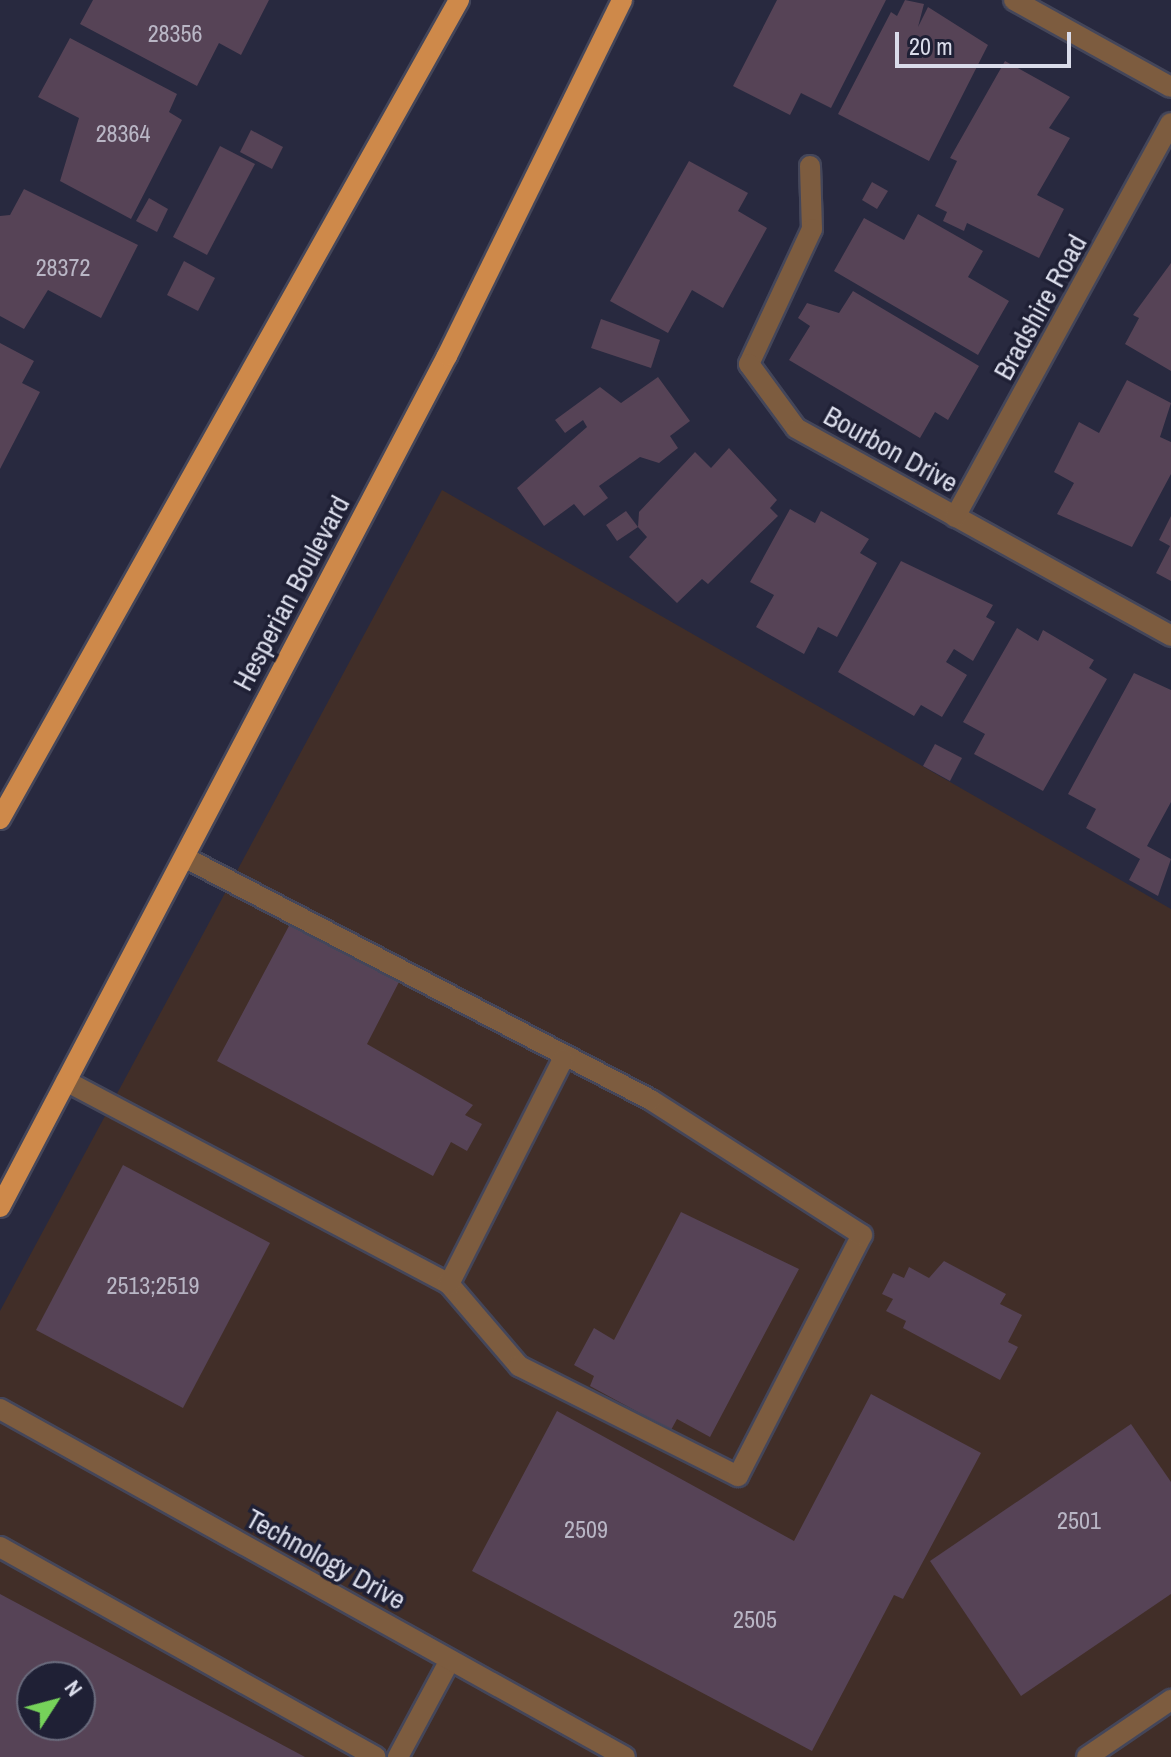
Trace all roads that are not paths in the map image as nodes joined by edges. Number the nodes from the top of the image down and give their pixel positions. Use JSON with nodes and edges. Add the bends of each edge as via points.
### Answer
{"nodes":[{"id":1,"x":459,"y":0,"type":"edge"},
{"id":2,"x":622,"y":0,"type":"edge"},
{"id":3,"x":1014,"y":0,"type":"edge"},
{"id":4,"x":1171,"y":87,"type":"edge"},
{"id":5,"x":1171,"y":123,"type":"edge"},
{"id":6,"x":810,"y":166,"type":"dead end"},
{"id":7,"x":955,"y":517,"type":"junction"},
{"id":8,"x":1171,"y":636,"type":"edge"},
{"id":9,"x":0,"y":819,"type":"edge"},
{"id":10,"x":184,"y":857,"type":"junction"},
{"id":11,"x":563,"y":1059,"type":"junction"},
{"id":12,"x":66,"y":1081,"type":"junction"},
{"id":13,"x":0,"y":1207,"type":"edge"},
{"id":14,"x":449,"y":1284,"type":"junction"},
{"id":15,"x":0,"y":1409,"type":"edge"},
{"id":16,"x":0,"y":1547,"type":"edge"},
{"id":17,"x":450,"y":1660,"type":"junction"},
{"id":18,"x":1171,"y":1700,"type":"edge"},
{"id":19,"x":375,"y":1757,"type":"edge"},
{"id":20,"x":398,"y":1757,"type":"edge"},
{"id":21,"x":625,"y":1757,"type":"edge"},
{"id":22,"x":1087,"y":1757,"type":"edge"}],
"edges":[{"from":1,"to":9,"type":"main road"},
{"from":2,"to":10,"type":"main road","name":"Hesperian Boulevard","via":[[447,356]]},
{"from":3,"to":4,"type":"street"},
{"from":5,"to":7,"type":"street","name":"Bradshire Road"},
{"from":6,"to":7,"type":"street","name":"Bourbon Drive","via":[[812,229],[749,364],[796,428]]},
{"from":7,"to":8,"type":"street","name":"Bourbon Drive"},
{"from":10,"to":11,"type":"street"},
{"from":10,"to":12,"type":"main road","name":"Hesperian Boulevard"},
{"from":11,"to":14,"type":"street"},
{"from":11,"to":14,"type":"street","via":[[651,1100],[862,1235],[738,1476],[519,1366]]},
{"from":12,"to":13,"type":"main road","name":"Hesperian Boulevard"},
{"from":12,"to":14,"type":"street"},
{"from":15,"to":17,"type":"street","name":"Technology Drive"},
{"from":16,"to":19,"type":"street"},
{"from":17,"to":20,"type":"street"},
{"from":17,"to":21,"type":"street","name":"Technology Drive"},
{"from":18,"to":22,"type":"street"}]}
